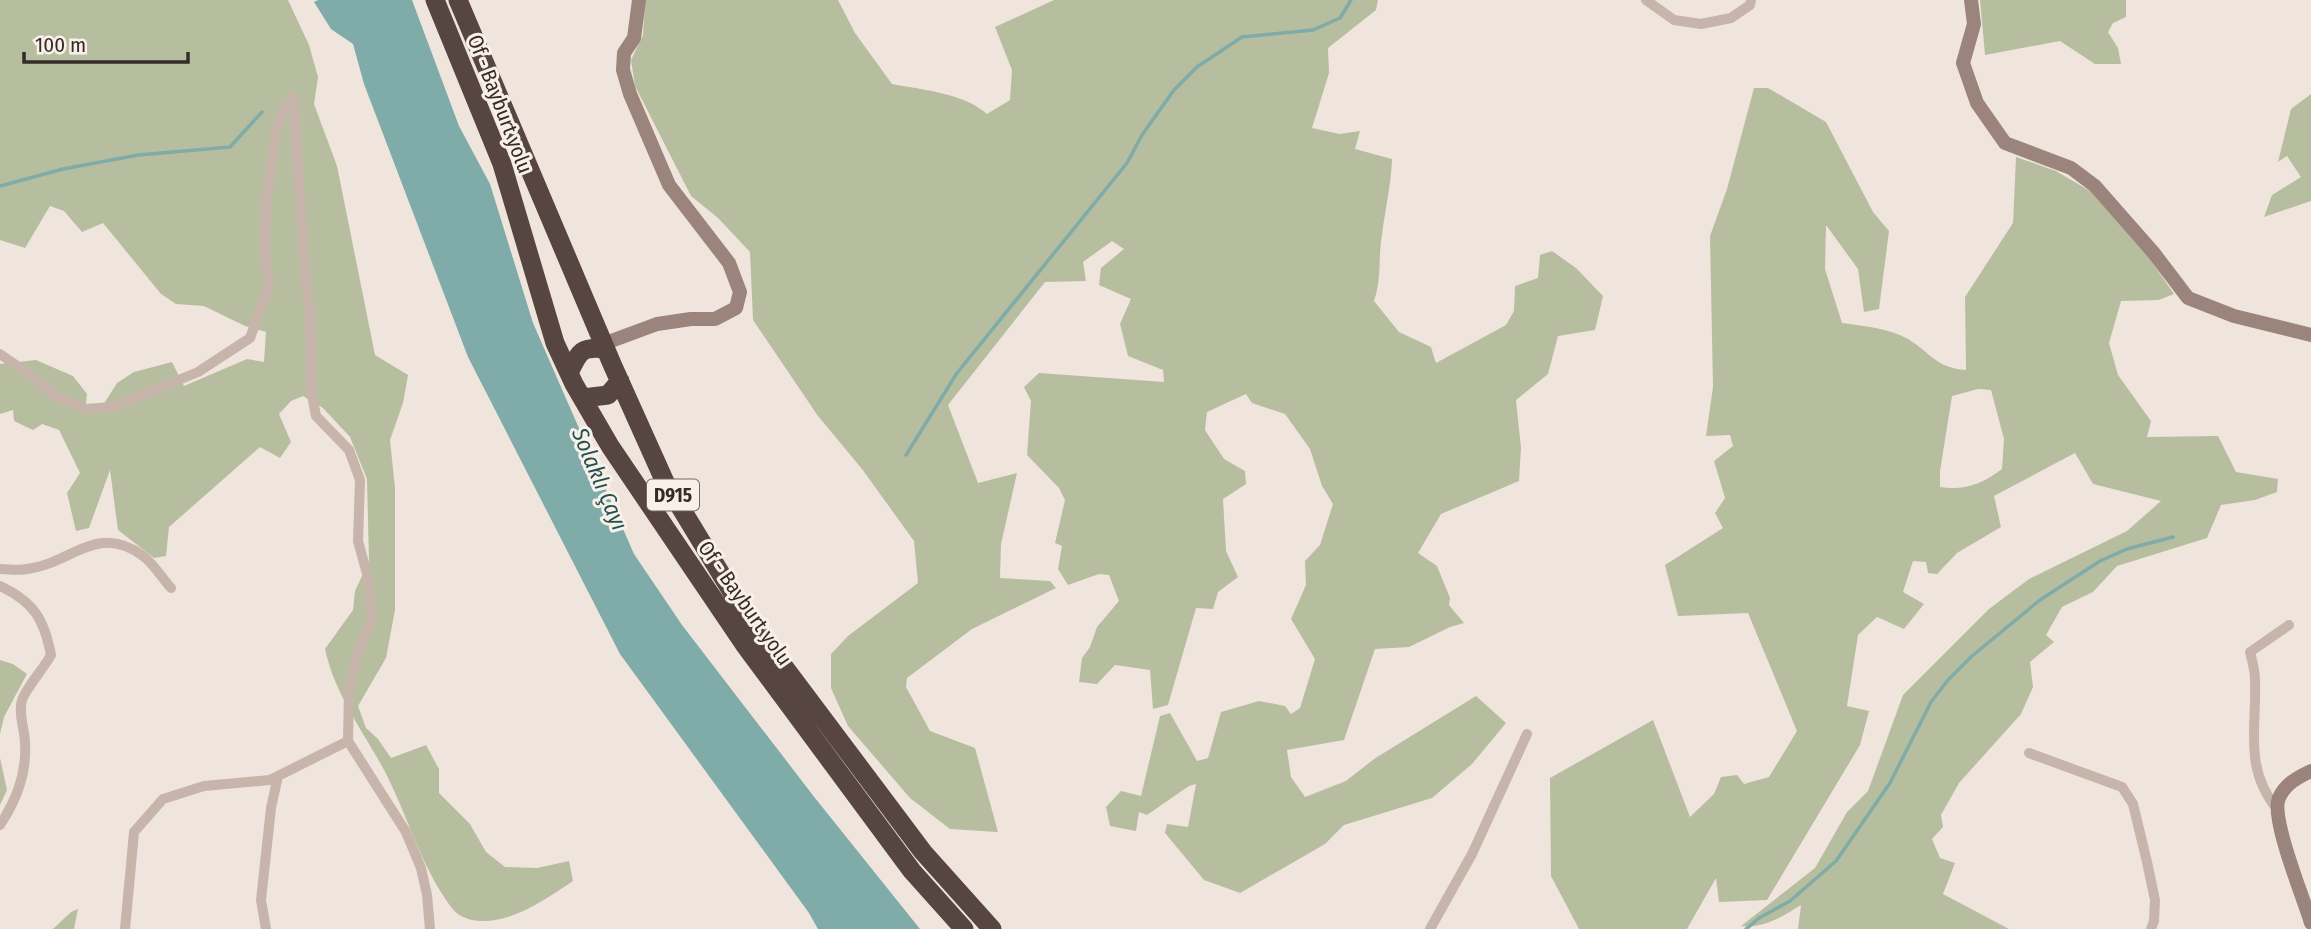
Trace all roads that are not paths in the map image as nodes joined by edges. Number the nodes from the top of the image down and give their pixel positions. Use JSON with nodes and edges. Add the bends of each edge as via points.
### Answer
{"nodes":[{"id":1,"x":435,"y":0,"type":"edge"},
{"id":2,"x":458,"y":0,"type":"edge"},
{"id":3,"x":639,"y":0,"type":"edge"},
{"id":4,"x":1646,"y":0,"type":"edge"},
{"id":5,"x":1751,"y":0,"type":"edge"},
{"id":6,"x":1971,"y":0,"type":"edge"},
{"id":7,"x":2311,"y":335,"type":"edge"},
{"id":8,"x":604,"y":346,"type":"junction"},
{"id":9,"x":0,"y":354,"type":"edge"},
{"id":10,"x":569,"y":373,"type":"junction"},
{"id":11,"x":620,"y":382,"type":"junction"},
{"id":12,"x":583,"y":398,"type":"junction"},
{"id":13,"x":0,"y":569,"type":"edge"},
{"id":14,"x":0,"y":586,"type":"edge"},
{"id":15,"x":171,"y":588,"type":"dead end"},
{"id":16,"x":2289,"y":625,"type":"dead end"},
{"id":17,"x":1527,"y":734,"type":"dead end"},
{"id":18,"x":348,"y":741,"type":"junction"},
{"id":19,"x":2029,"y":753,"type":"dead end"},
{"id":20,"x":2311,"y":771,"type":"edge"},
{"id":21,"x":278,"y":776,"type":"junction"},
{"id":22,"x":2278,"y":810,"type":"junction"},
{"id":23,"x":0,"y":825,"type":"edge"},
{"id":24,"x":2311,"y":923,"type":"edge"},
{"id":25,"x":125,"y":929,"type":"edge"},
{"id":26,"x":266,"y":929,"type":"edge"},
{"id":27,"x":430,"y":929,"type":"edge"},
{"id":28,"x":964,"y":929,"type":"edge"},
{"id":29,"x":992,"y":929,"type":"edge"},
{"id":30,"x":1430,"y":929,"type":"edge"},
{"id":31,"x":2151,"y":929,"type":"edge"}],
"edges":[{"from":1,"to":10,"type":"highway","name":"Of - Bayburt yolu","number":"D915","via":[[502,164],[555,343]]},
{"from":2,"to":8,"type":"highway","name":"Of - Bayburt yolu","number":"D915"},
{"from":3,"to":8,"type":"street","via":[[634,38],[624,52],[623,70],[630,94],[669,186],[729,263],[740,292],[736,308],[715,319],[657,324]]},
{"from":4,"to":5,"type":"street","via":[[1674,20],[1701,24],[1731,18]]},
{"from":6,"to":7,"type":"street","via":[[1974,24],[1963,63],[1977,103],[2005,143],[2071,168],[2095,186],[2188,298],[2234,316]]},
{"from":8,"to":10,"type":"highway","via":[[589,347],[577,355]]},
{"from":8,"to":11,"type":"highway","name":"Of - Bayburt yolu","number":"D915"},
{"from":9,"to":18,"type":"street","via":[[54,395],[85,408],[113,407],[198,372],[250,338],[268,287],[266,207],[276,134],[293,97],[310,310],[311,390],[316,416],[349,450],[360,480],[358,541],[372,619],[349,688]]},
{"from":10,"to":12,"type":"highway","name":"Of - Bayburt yolu","number":"D915"},
{"from":11,"to":12,"type":"highway","via":[[608,394]]},
{"from":11,"to":29,"type":"highway","name":"Of - Bayburt yolu","number":"D915","via":[[665,482],[749,620],[923,852]]},
{"from":12,"to":28,"type":"highway","name":"Of - Bayburt yolu","number":"D915","via":[[610,446],[744,644],[912,871]]},
{"from":13,"to":15,"type":"street","via":[[28,569],[86,545],[121,543],[144,556]]},
{"from":14,"to":23,"type":"street","via":[[27,602],[41,619],[51,655],[22,699],[24,772]]},
{"from":16,"to":22,"type":"street","via":[[2250,652],[2255,677],[2255,761],[2265,794]]},
{"from":17,"to":30,"type":"street","via":[[1472,854]]},
{"from":18,"to":21,"type":"street"},
{"from":18,"to":27,"type":"street","via":[[406,832],[421,868]]},
{"from":19,"to":31,"type":"street","via":[[2122,787],[2133,804],[2150,874],[2155,900]]},
{"from":20,"to":22,"type":"street","via":[[2289,783],[2277,800]]},
{"from":21,"to":25,"type":"street","via":[[204,786],[163,799],[134,832]]},
{"from":21,"to":26,"type":"street","via":[[261,900]]},
{"from":22,"to":24,"type":"street","via":[[2278,824]]}]}
